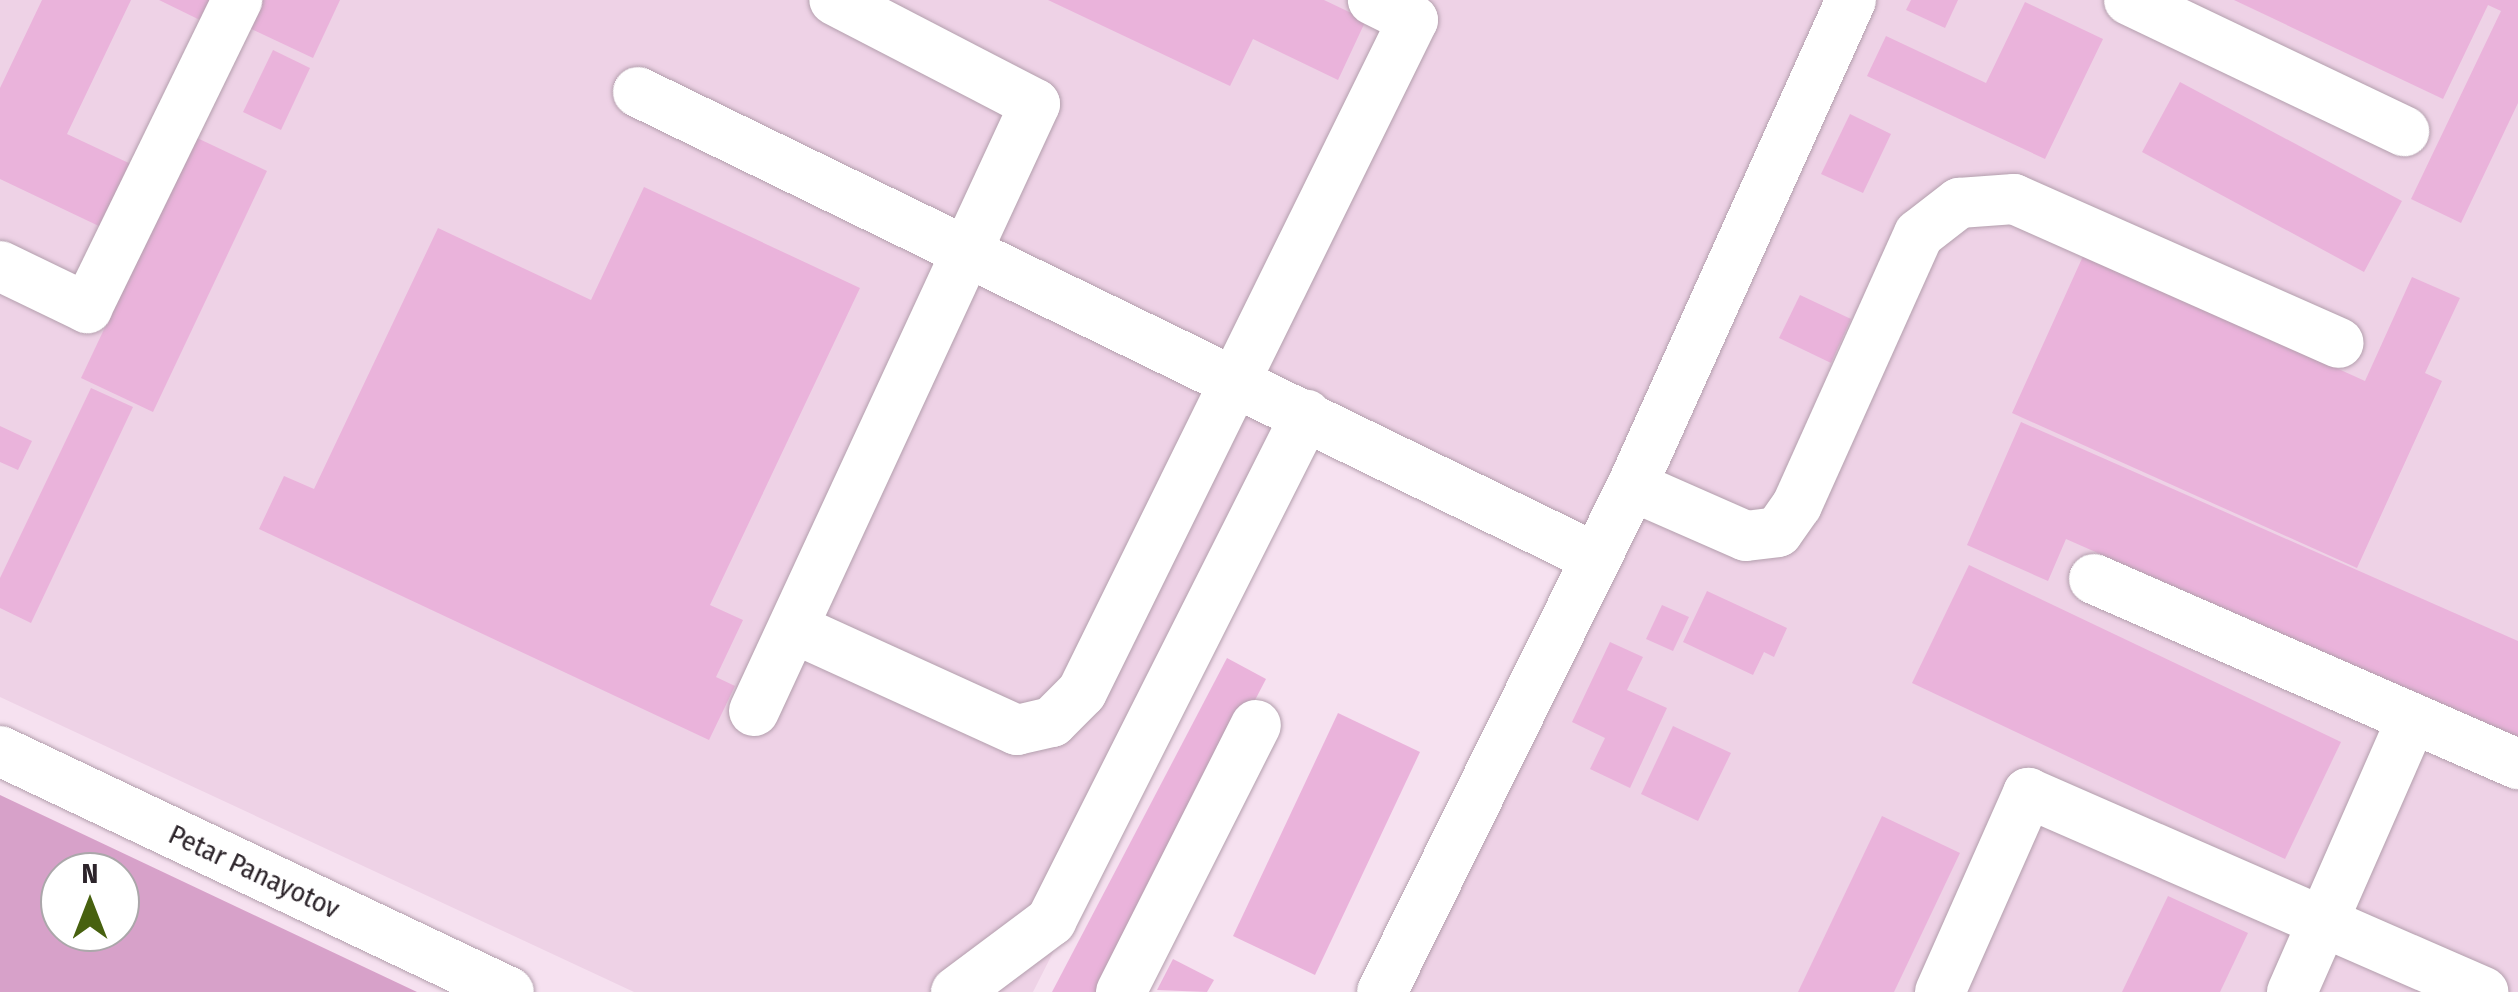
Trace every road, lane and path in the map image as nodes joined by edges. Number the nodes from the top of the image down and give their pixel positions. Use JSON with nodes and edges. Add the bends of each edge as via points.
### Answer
{"nodes":[{"id":1,"x":237,"y":0,"type":"edge"},
{"id":2,"x":834,"y":0,"type":"edge"},
{"id":3,"x":1373,"y":0,"type":"edge"},
{"id":4,"x":1852,"y":0,"type":"edge"},
{"id":5,"x":2129,"y":0,"type":"edge"},
{"id":6,"x":638,"y":92,"type":"dead end"},
{"id":7,"x":2404,"y":131,"type":"dead end"},
{"id":8,"x":968,"y":250,"type":"junction"},
{"id":9,"x":0,"y":266,"type":"edge"},
{"id":10,"x":2340,"y":343,"type":"dead end"},
{"id":11,"x":1236,"y":381,"type":"junction"},
{"id":12,"x":1306,"y":415,"type":"junction"},
{"id":13,"x":1632,"y":486,"type":"junction"},
{"id":14,"x":1596,"y":558,"type":"junction"},
{"id":15,"x":2094,"y":580,"type":"dead end"},
{"id":16,"x":793,"y":628,"type":"junction"},
{"id":17,"x":754,"y":712,"type":"dead end"},
{"id":18,"x":2412,"y":718,"type":"junction"},
{"id":19,"x":1256,"y":725,"type":"dead end"},
{"id":20,"x":0,"y":751,"type":"edge"},
{"id":21,"x":2518,"y":764,"type":"edge"},
{"id":22,"x":2323,"y":922,"type":"junction"},
{"id":23,"x":509,"y":992,"type":"edge"},
{"id":24,"x":956,"y":992,"type":"edge"},
{"id":25,"x":1120,"y":992,"type":"edge"},
{"id":26,"x":1382,"y":992,"type":"edge"},
{"id":27,"x":1940,"y":992,"type":"edge"},
{"id":28,"x":2292,"y":992,"type":"edge"},
{"id":29,"x":2483,"y":992,"type":"edge"}],
"edges":[{"from":1,"to":9,"type":"street","via":[[87,308]]},
{"from":2,"to":8,"type":"street","via":[[1035,104]]},
{"from":3,"to":11,"type":"street","via":[[1413,20]]},
{"from":4,"to":13,"type":"street"},
{"from":5,"to":7,"type":"street"},
{"from":6,"to":8,"type":"street"},
{"from":8,"to":11,"type":"street"},
{"from":8,"to":16,"type":"street"},
{"from":10,"to":13,"type":"street","via":[[2014,200],[1959,202],[1919,234],[1797,505],[1778,532],[1746,536]]},
{"from":11,"to":12,"type":"street"},
{"from":11,"to":16,"type":"street","via":[[1082,692],[1052,722],[1018,730]]},
{"from":12,"to":14,"type":"street"},
{"from":12,"to":24,"type":"street","via":[[1051,921]]},
{"from":13,"to":14,"type":"street"},
{"from":14,"to":26,"type":"street"},
{"from":15,"to":18,"type":"street"},
{"from":16,"to":17,"type":"street"},
{"from":18,"to":21,"type":"street"},
{"from":18,"to":22,"type":"street"},
{"from":19,"to":25,"type":"street"},
{"from":20,"to":23,"type":"street","name":"Petar Panayotov"},
{"from":22,"to":27,"type":"street","via":[[2028,793]]},
{"from":22,"to":28,"type":"street"},
{"from":22,"to":29,"type":"street"}]}
